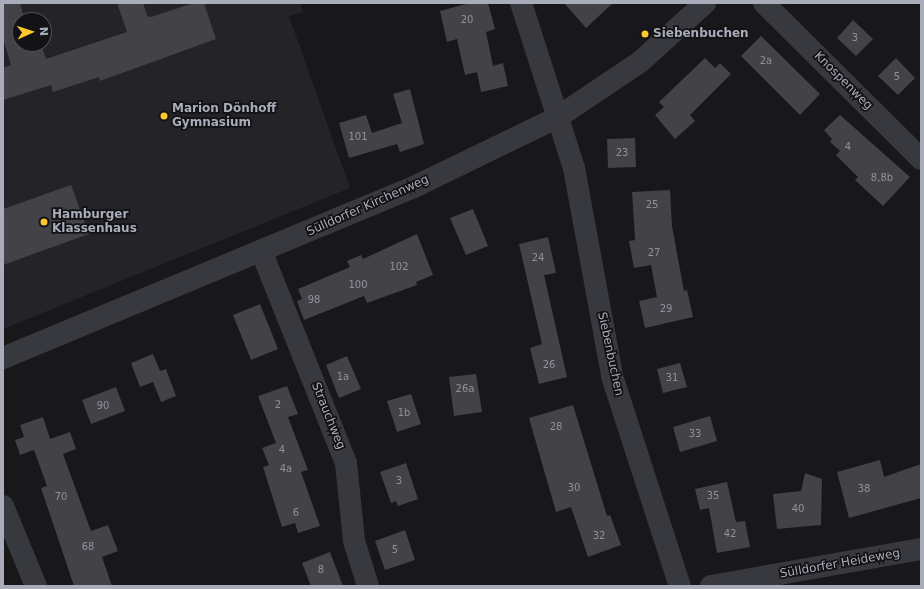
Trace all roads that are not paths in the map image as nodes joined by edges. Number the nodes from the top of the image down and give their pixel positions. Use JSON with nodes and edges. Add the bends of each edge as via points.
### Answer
{"nodes":[{"id":1,"x":521,"y":3,"type":"edge"},
{"id":2,"x":705,"y":3,"type":"edge"},
{"id":3,"x":764,"y":3,"type":"edge"},
{"id":4,"x":558,"y":117,"type":"junction"},
{"id":5,"x":921,"y":159,"type":"edge"},
{"id":6,"x":262,"y":252,"type":"junction"},
{"id":7,"x":3,"y":358,"type":"edge"},
{"id":8,"x":3,"y":506,"type":"edge"},
{"id":9,"x":921,"y":549,"type":"edge"},
{"id":10,"x":36,"y":586,"type":"edge"},
{"id":11,"x":368,"y":586,"type":"edge"},
{"id":12,"x":680,"y":586,"type":"edge"},
{"id":13,"x":711,"y":586,"type":"edge"}],
"edges":[{"from":1,"to":4,"type":"street","name":"Siebenbuchen"},
{"from":2,"to":4,"type":"street","name":"Sülldorfer Kirchenweg","via":[[640,62]]},
{"from":3,"to":5,"type":"street","name":"Knospenweg"},
{"from":4,"to":6,"type":"street","name":"Sülldorfer Kirchenweg","via":[[414,187]]},
{"from":4,"to":12,"type":"street","name":"Siebenbuchen","via":[[574,168],[612,376]]},
{"from":6,"to":7,"type":"street","name":"Sülldorfer Kirchenweg"},
{"from":6,"to":11,"type":"street","name":"Strauchweg","via":[[346,463],[354,541]]},
{"from":8,"to":10,"type":"street"},
{"from":9,"to":13,"type":"street","name":"Sülldorfer Heideweg"}]}
